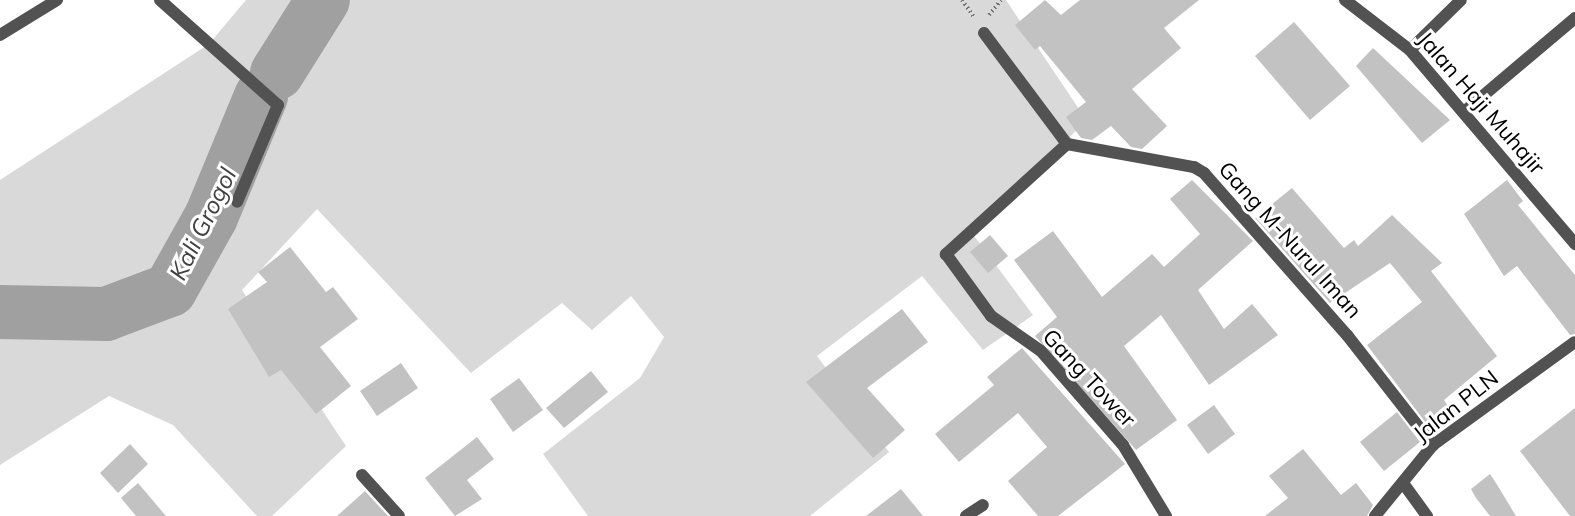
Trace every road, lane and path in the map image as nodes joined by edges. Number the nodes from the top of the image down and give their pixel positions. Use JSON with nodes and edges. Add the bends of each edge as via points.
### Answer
{"nodes":[{"id":1,"x":57,"y":0,"type":"edge"},
{"id":2,"x":160,"y":0,"type":"edge"},
{"id":3,"x":1345,"y":0,"type":"edge"},
{"id":4,"x":1461,"y":0,"type":"edge"},
{"id":5,"x":1575,"y":18,"type":"edge"},
{"id":6,"x":984,"y":33,"type":"dead end"},
{"id":7,"x":0,"y":35,"type":"edge"},
{"id":8,"x":1410,"y":50,"type":"junction"},
{"id":9,"x":1465,"y":111,"type":"junction"},
{"id":10,"x":1067,"y":144,"type":"junction"},
{"id":11,"x":237,"y":202,"type":"dead end"},
{"id":12,"x":1575,"y":244,"type":"edge"},
{"id":13,"x":1575,"y":342,"type":"edge"},
{"id":14,"x":1433,"y":444,"type":"junction"},
{"id":15,"x":362,"y":475,"type":"dead end"},
{"id":16,"x":1403,"y":483,"type":"junction"},
{"id":17,"x":983,"y":506,"type":"dead end"},
{"id":18,"x":399,"y":516,"type":"edge"},
{"id":19,"x":966,"y":516,"type":"edge"},
{"id":20,"x":1166,"y":516,"type":"edge"},
{"id":21,"x":1376,"y":516,"type":"edge"},
{"id":22,"x":1427,"y":516,"type":"edge"}],
"edges":[{"from":1,"to":7,"type":"street"},
{"from":2,"to":11,"type":"street","via":[[278,105]]},
{"from":3,"to":8,"type":"street","name":"Jalan Haji Muhajir"},
{"from":4,"to":8,"type":"street"},
{"from":5,"to":9,"type":"street"},
{"from":6,"to":10,"type":"street"},
{"from":8,"to":9,"type":"street","name":"Jalan Haji Muhajir"},
{"from":9,"to":12,"type":"street","name":"Jalan Haji Muhajir"},
{"from":10,"to":14,"type":"street","name":"Gang M-Nurul Iman","via":[[1194,167],[1204,173],[1347,336]]},
{"from":10,"to":20,"type":"street","name":"Gang Tower","via":[[946,254],[992,316],[1041,351],[1123,445]]},
{"from":13,"to":14,"type":"street","name":"Jalan PLN"},
{"from":14,"to":16,"type":"street","name":"Jalan PLN"},
{"from":15,"to":18,"type":"street"},
{"from":16,"to":21,"type":"street","name":"Jalan PLN"},
{"from":16,"to":22,"type":"street"},
{"from":17,"to":19,"type":"street"}]}
